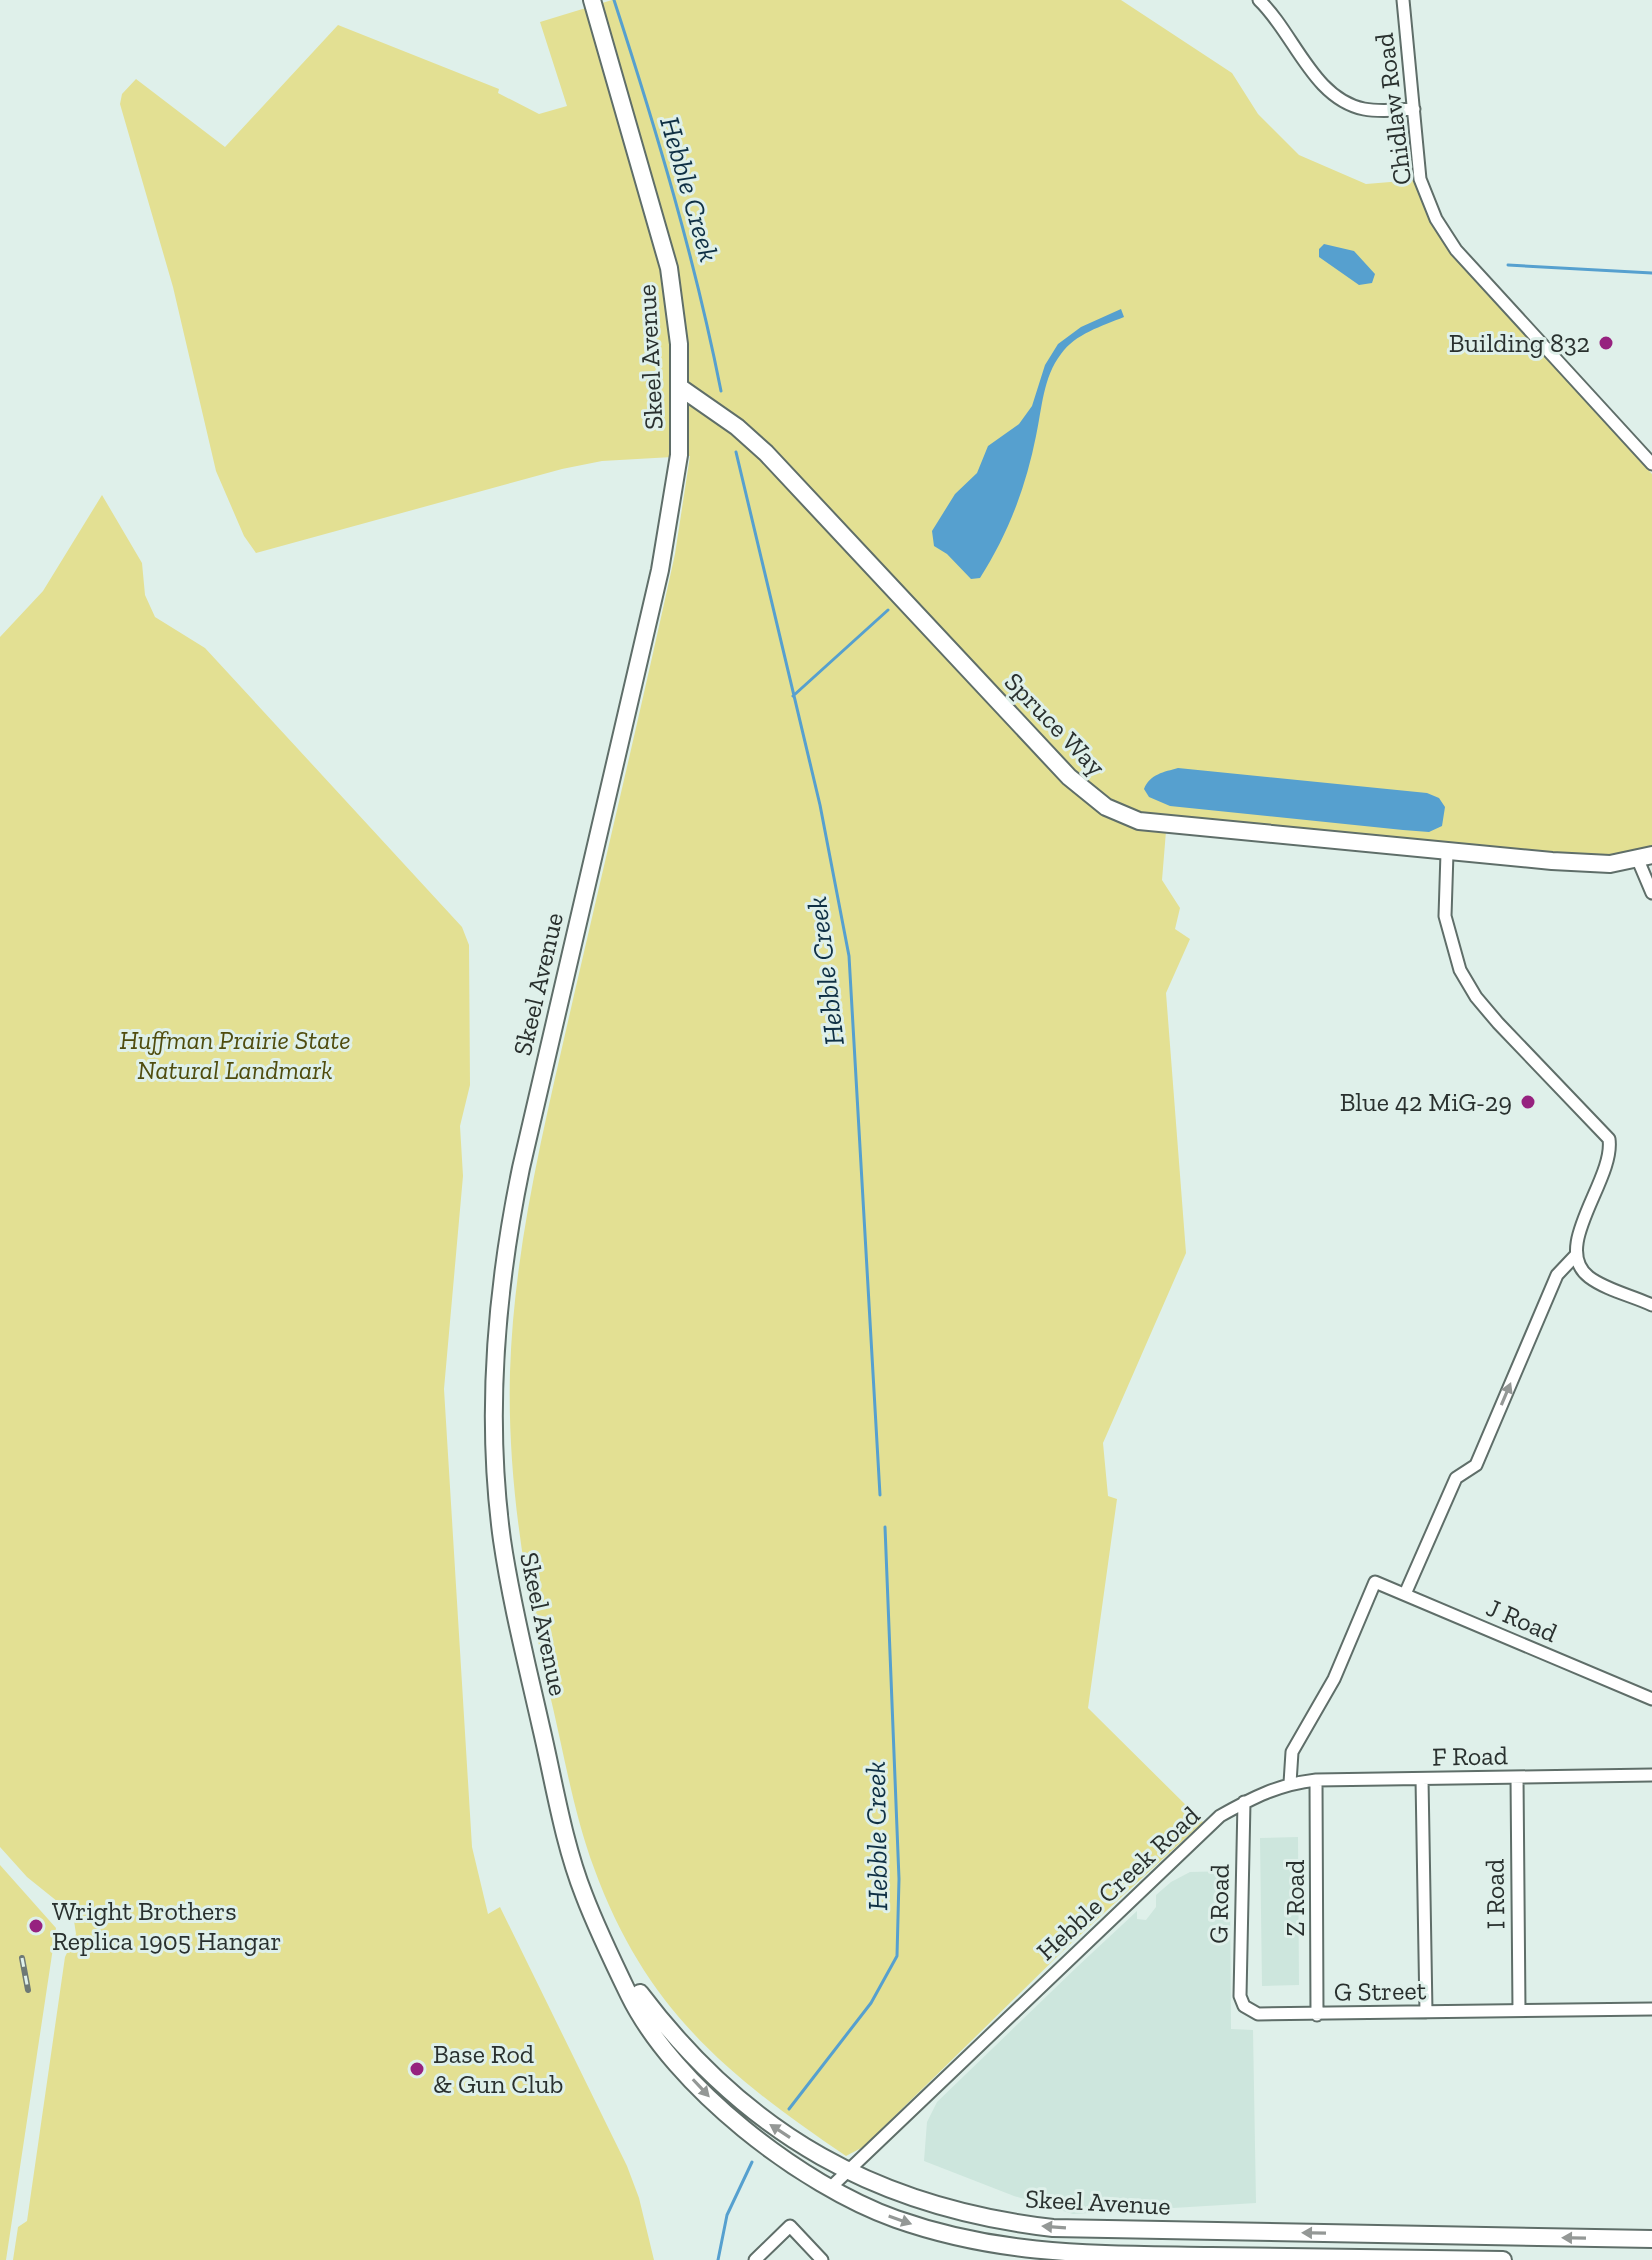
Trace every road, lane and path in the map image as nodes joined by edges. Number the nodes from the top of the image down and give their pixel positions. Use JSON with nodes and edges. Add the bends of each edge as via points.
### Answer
{"nodes":[{"id":1,"x":592,"y":0,"type":"edge"},
{"id":2,"x":1259,"y":0,"type":"edge"},
{"id":3,"x":1403,"y":0,"type":"edge"},
{"id":4,"x":1414,"y":109,"type":"junction"},
{"id":5,"x":681,"y":388,"type":"junction"},
{"id":6,"x":1652,"y":464,"type":"edge"},
{"id":7,"x":1447,"y":853,"type":"junction"},
{"id":8,"x":1645,"y":857,"type":"edge"},
{"id":9,"x":1652,"y":893,"type":"edge"},
{"id":10,"x":1575,"y":1256,"type":"junction"},
{"id":11,"x":1652,"y":1305,"type":"edge"},
{"id":12,"x":1405,"y":1594,"type":"junction"},
{"id":13,"x":1652,"y":1699,"type":"edge"},
{"id":14,"x":1652,"y":1775,"type":"edge"},
{"id":15,"x":1517,"y":1777,"type":"junction"},
{"id":16,"x":1422,"y":1779,"type":"junction"},
{"id":17,"x":1316,"y":1780,"type":"junction"},
{"id":18,"x":1290,"y":1783,"type":"junction"},
{"id":19,"x":1244,"y":1802,"type":"junction"},
{"id":20,"x":624,"y":1979,"type":"junction"},
{"id":21,"x":1244,"y":2006,"type":"joint"},
{"id":22,"x":1652,"y":2009,"type":"edge"},
{"id":23,"x":1519,"y":2010,"type":"junction"},
{"id":24,"x":1426,"y":2012,"type":"junction"},
{"id":25,"x":1317,"y":2015,"type":"junction"},
{"id":26,"x":847,"y":2172,"type":"junction"},
{"id":27,"x":830,"y":2188,"type":"junction"},
{"id":28,"x":1652,"y":2239,"type":"edge"},
{"id":29,"x":755,"y":2260,"type":"edge"},
{"id":30,"x":822,"y":2260,"type":"edge"},
{"id":31,"x":1503,"y":2260,"type":"edge"}],
"edges":[{"from":1,"to":5,"type":"street","name":"Skeel Avenue","via":[[664,246]]},
{"from":2,"to":4,"type":"street","via":[[1333,94],[1360,108]]},
{"from":3,"to":4,"type":"street","name":"Chidlaw Road"},
{"from":4,"to":6,"type":"street","name":"Chidlaw Road","via":[[1420,179],[1456,250]]},
{"from":5,"to":7,"type":"street","name":"Spruce Way","via":[[766,453],[1069,777],[1106,807],[1139,821]]},
{"from":5,"to":20,"type":"street","name":"Skeel Avenue","via":[[679,455],[660,570],[505,1242],[494,1379],[502,1539],[531,1682],[582,1891]]},
{"from":7,"to":8,"type":"street","name":"Spruce Way","via":[[1610,864]]},
{"from":7,"to":10,"type":"street","via":[[1445,916],[1460,970],[1498,1023],[1609,1139],[1609,1162]]},
{"from":8,"to":9,"type":"street"},
{"from":10,"to":11,"type":"street","via":[[1591,1279]]},
{"from":12,"to":10,"type":"street","one_way":true,"via":[[1456,1478],[1476,1465],[1557,1275]]},
{"from":12,"to":13,"type":"street","name":"J Road"},
{"from":12,"to":18,"type":"street","name":"J Road","via":[[1375,1582],[1334,1679],[1292,1752]]},
{"from":14,"to":15,"type":"street","name":"F Road"},
{"from":15,"to":16,"type":"street","name":"F Road"},
{"from":15,"to":23,"type":"street","name":"I Road"},
{"from":16,"to":17,"type":"street","name":"F Road"},
{"from":16,"to":24,"type":"street"},
{"from":17,"to":18,"type":"street","name":"F Road"},
{"from":17,"to":25,"type":"street","name":"Z Road"},
{"from":18,"to":19,"type":"street","name":"Hebble Creek Road"},
{"from":19,"to":21,"type":"street","name":"G Road"},
{"from":19,"to":26,"type":"street","name":"Hebble Creek Road","via":[[1220,1816]]},
{"from":26,"to":20,"type":"street","name":"Skeel Avenue","one_way":true,"via":[[769,2124],[724,2088]]},
{"from":20,"to":27,"type":"street","name":"Skeel Avenue","one_way":true,"via":[[655,2034],[739,2128]]},
{"from":21,"to":25,"type":"street","name":"G Street","via":[[1258,2014]]},
{"from":22,"to":23,"type":"street"},
{"from":23,"to":24,"type":"street","name":"G Street"},
{"from":24,"to":25,"type":"street","name":"G Street"},
{"from":26,"to":27,"type":"street","name":"Hebble Creek Road"},
{"from":28,"to":26,"type":"street","name":"Skeel Avenue","one_way":true,"via":[[1053,2228],[927,2204]]},
{"from":27,"to":31,"type":"street","name":"Skeel Avenue","one_way":true,"via":[[901,2220],[1007,2248]]},
{"from":29,"to":30,"type":"street","via":[[790,2226]]}]}
